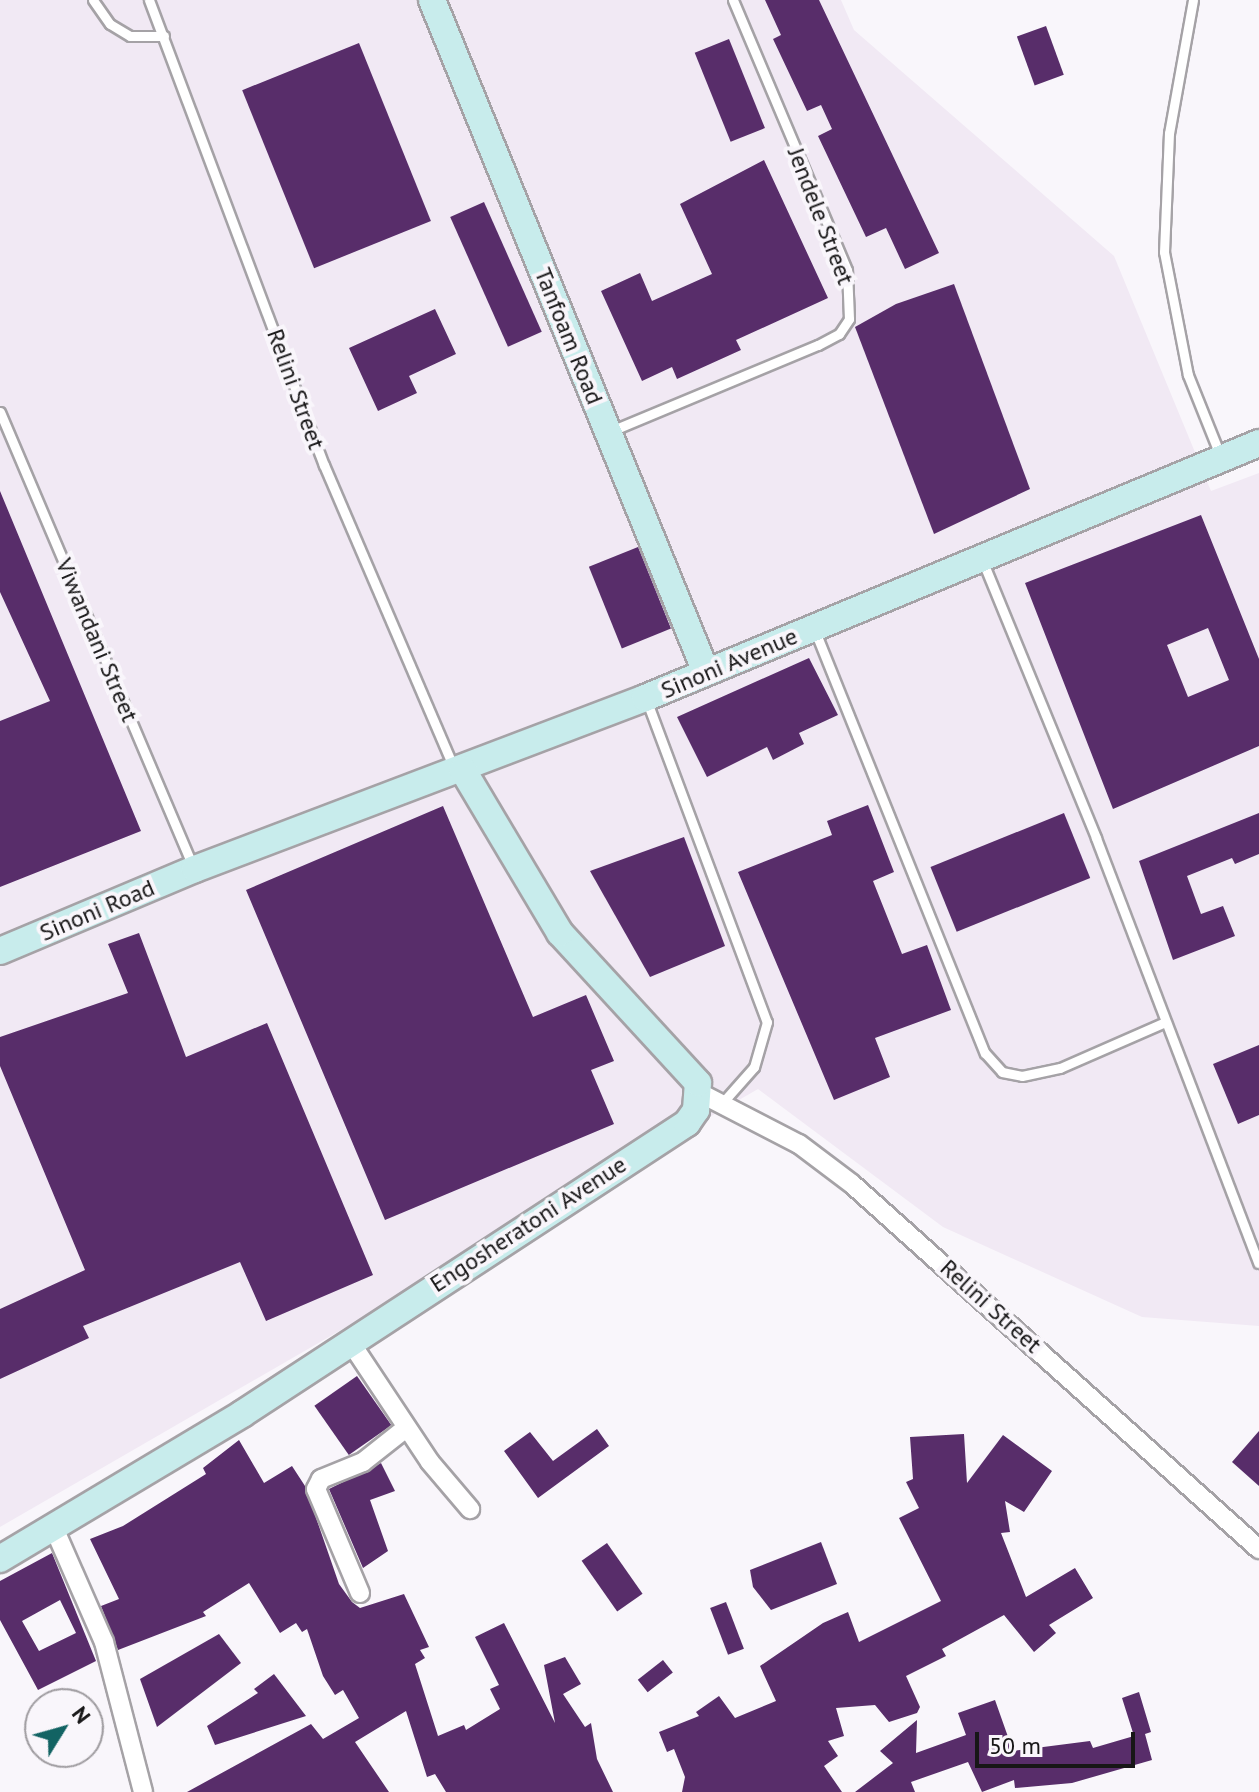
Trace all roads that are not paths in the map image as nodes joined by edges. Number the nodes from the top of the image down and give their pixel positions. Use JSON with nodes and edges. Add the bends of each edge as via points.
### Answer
{"nodes":[{"id":1,"x":93,"y":0,"type":"edge"},
{"id":2,"x":149,"y":0,"type":"edge"},
{"id":3,"x":432,"y":0,"type":"edge"},
{"id":4,"x":733,"y":0,"type":"edge"},
{"id":5,"x":1193,"y":0,"type":"edge"},
{"id":6,"x":164,"y":36,"type":"junction"},
{"id":7,"x":0,"y":412,"type":"edge"},
{"id":8,"x":609,"y":432,"type":"junction"},
{"id":9,"x":1259,"y":443,"type":"edge"},
{"id":10,"x":1221,"y":458,"type":"junction"},
{"id":11,"x":981,"y":558,"type":"junction"},
{"id":12,"x":814,"y":627,"type":"junction"},
{"id":13,"x":706,"y":672,"type":"junction"},
{"id":14,"x":645,"y":698,"type":"junction"},
{"id":15,"x":460,"y":771,"type":"junction"},
{"id":16,"x":195,"y":869,"type":"junction"},
{"id":17,"x":0,"y":951,"type":"edge"},
{"id":18,"x":1163,"y":1023,"type":"junction"},
{"id":19,"x":711,"y":1098,"type":"junction"},
{"id":20,"x":1258,"y":1263,"type":"edge"},
{"id":21,"x":349,"y":1340,"type":"junction"},
{"id":22,"x":406,"y":1428,"type":"junction"},
{"id":23,"x":470,"y":1509,"type":"dead end"},
{"id":24,"x":54,"y":1528,"type":"junction"},
{"id":25,"x":1259,"y":1549,"type":"edge"},
{"id":26,"x":0,"y":1559,"type":"edge"},
{"id":27,"x":360,"y":1593,"type":"dead end"},
{"id":28,"x":143,"y":1792,"type":"edge"}],
"edges":[{"from":1,"to":6,"type":"lane","via":[[110,24],[130,36]]},
{"from":2,"to":6,"type":"lane","name":"Relini Street"},
{"from":3,"to":8,"type":"street","name":"Tanfoam Road"},
{"from":4,"to":8,"type":"lane","name":"Jendele Street","via":[[847,270],[849,319],[839,334],[818,345]]},
{"from":5,"to":10,"type":"lane","via":[[1169,133],[1164,252],[1188,375]]},
{"from":6,"to":15,"type":"lane","name":"Relini Street","via":[[324,465]]},
{"from":7,"to":16,"type":"lane","name":"Viwandani Street"},
{"from":8,"to":13,"type":"street","name":"Tanfoam Road"},
{"from":9,"to":10,"type":"street","name":"Sinoni Avenue"},
{"from":10,"to":11,"type":"street","name":"Sinoni Avenue"},
{"from":11,"to":12,"type":"street","name":"Sinoni Avenue"},
{"from":11,"to":18,"type":"lane","via":[[1096,838]]},
{"from":12,"to":13,"type":"street","name":"Sinoni Avenue"},
{"from":12,"to":18,"type":"lane","via":[[985,1053],[1002,1072],[1022,1076],[1060,1068]]},
{"from":13,"to":14,"type":"street","name":"Sinoni Avenue"},
{"from":14,"to":15,"type":"street","name":"Sinoni Avenue"},
{"from":14,"to":19,"type":"lane","via":[[767,1022],[754,1067]]},
{"from":15,"to":16,"type":"street","name":"Sinoni Avenue"},
{"from":15,"to":19,"type":"street","via":[[560,933]]},
{"from":16,"to":17,"type":"street","name":"Sinoni Road"},
{"from":18,"to":20,"type":"lane"},
{"from":19,"to":21,"type":"street","name":"Engosheratoni Avenue","via":[[687,1123]]},
{"from":19,"to":25,"type":"street","name":"Relini Street","via":[[799,1144],[852,1184]]},
{"from":21,"to":22,"type":"street"},
{"from":21,"to":24,"type":"street","name":"Engosheratoni Avenue","via":[[230,1421]]},
{"from":22,"to":23,"type":"street"},
{"from":22,"to":27,"type":"street","via":[[363,1462],[321,1479],[316,1489]]},
{"from":24,"to":26,"type":"street","name":"Engosheratoni Avenue"},
{"from":24,"to":28,"type":"street","via":[[104,1642]]}]}
